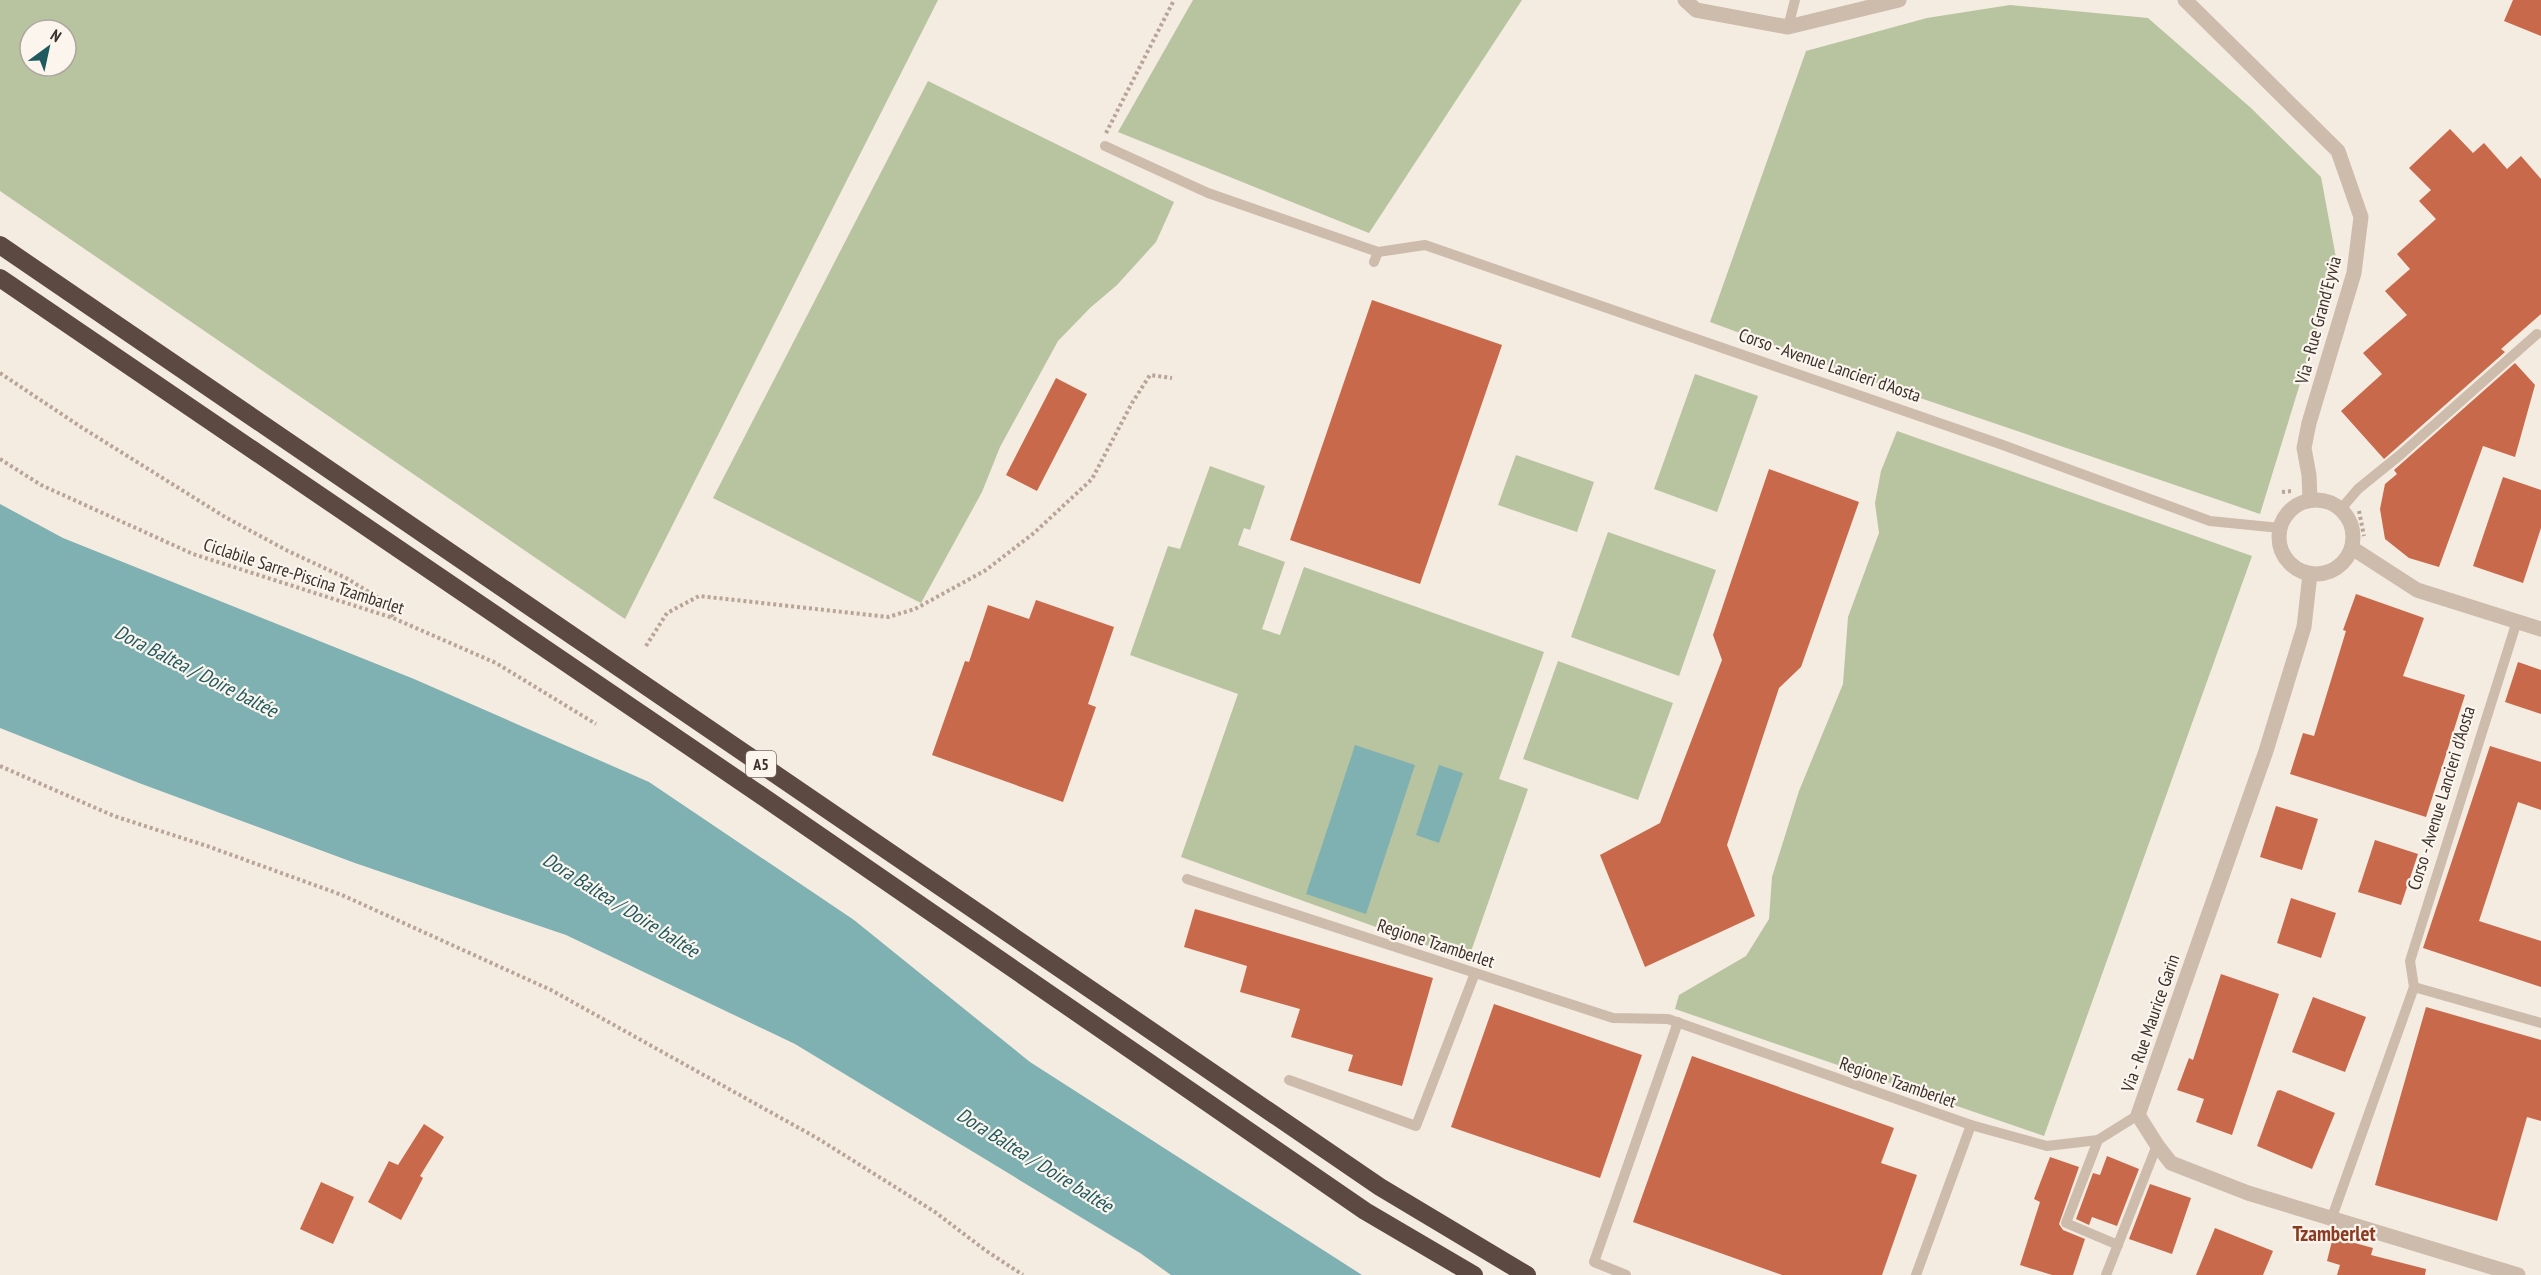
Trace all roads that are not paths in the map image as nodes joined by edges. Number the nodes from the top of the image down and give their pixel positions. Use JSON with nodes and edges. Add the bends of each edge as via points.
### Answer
{"nodes":[{"id":1,"x":1684,"y":0,"type":"edge"},
{"id":2,"x":1796,"y":0,"type":"edge"},
{"id":3,"x":1899,"y":0,"type":"edge"},
{"id":4,"x":2185,"y":0,"type":"edge"},
{"id":5,"x":1788,"y":27,"type":"junction"},
{"id":6,"x":1105,"y":146,"type":"road end"},
{"id":7,"x":0,"y":245,"type":"edge"},
{"id":8,"x":0,"y":278,"type":"edge"},
{"id":9,"x":2537,"y":334,"type":"dead end"},
{"id":10,"x":2310,"y":500,"type":"junction"},
{"id":11,"x":2341,"y":509,"type":"junction"},
{"id":12,"x":2280,"y":528,"type":"junction"},
{"id":13,"x":2352,"y":548,"type":"junction"},
{"id":14,"x":2310,"y":574,"type":"junction"},
{"id":15,"x":2517,"y":621,"type":"junction"},
{"id":16,"x":2541,"y":629,"type":"edge"},
{"id":17,"x":1187,"y":879,"type":"dead end"},
{"id":18,"x":1475,"y":973,"type":"junction"},
{"id":19,"x":2414,"y":987,"type":"junction"},
{"id":20,"x":1678,"y":1022,"type":"junction"},
{"id":21,"x":2541,"y":1023,"type":"edge"},
{"id":22,"x":1289,"y":1080,"type":"dead end"},
{"id":23,"x":2138,"y":1115,"type":"junction"},
{"id":24,"x":1971,"y":1125,"type":"junction"},
{"id":25,"x":2098,"y":1140,"type":"junction"},
{"id":26,"x":2157,"y":1145,"type":"junction"},
{"id":27,"x":2331,"y":1220,"type":"junction"},
{"id":28,"x":2118,"y":1245,"type":"junction"},
{"id":29,"x":1474,"y":1275,"type":"edge"},
{"id":30,"x":1527,"y":1275,"type":"edge"},
{"id":31,"x":1626,"y":1275,"type":"edge"},
{"id":32,"x":1916,"y":1275,"type":"edge"},
{"id":33,"x":2106,"y":1275,"type":"edge"},
{"id":34,"x":2518,"y":1275,"type":"edge"}],
"edges":[{"from":1,"to":5,"type":"street","via":[[1696,10]]},
{"from":2,"to":5,"type":"lane"},
{"from":3,"to":5,"type":"street"},
{"from":4,"to":10,"type":"street","name":"Via - Rue Grand'Eyvia","via":[[2338,151],[2361,217],[2354,273],[2304,448]]},
{"from":6,"to":12,"type":"lane","name":"Corso - Avenue Lancieri d'Aosta","via":[[1208,193],[1376,257],[1425,245],[2210,521]]},
{"from":7,"to":30,"type":"highway","number":"A5","via":[[1380,1187]]},
{"from":8,"to":29,"type":"highway","number":"A5","via":[[1365,1211]]},
{"from":9,"to":11,"type":"lane","via":[[2358,489]]},
{"from":10,"to":11,"type":"street","via":[[2330,502]]},
{"from":10,"to":12,"type":"street","via":[[2291,509]]},
{"from":11,"to":13,"type":"street","via":[[2352,525]]},
{"from":12,"to":14,"type":"street","via":[[2283,554],[2298,570]]},
{"from":13,"to":14,"type":"street","via":[[2336,569]]},
{"from":13,"to":15,"type":"street","via":[[2417,590]]},
{"from":14,"to":23,"type":"street","name":"Via - Rue Maurice Garin","via":[[2304,627],[2266,751]]},
{"from":15,"to":16,"type":"street"},
{"from":15,"to":19,"type":"lane","name":"Corso - Avenue Lancieri d'Aosta","via":[[2410,961]]},
{"from":17,"to":18,"type":"lane","name":"Regione Tzamberlet"},
{"from":18,"to":20,"type":"lane","name":"Regione Tzamberlet","via":[[1613,1018]]},
{"from":18,"to":22,"type":"lane","via":[[1416,1126]]},
{"from":19,"to":21,"type":"lane"},
{"from":19,"to":27,"type":"lane","name":"Corso - Avenue Lancieri d'Aosta"},
{"from":20,"to":24,"type":"lane","name":"Regione Tzamberlet"},
{"from":20,"to":31,"type":"lane","via":[[1594,1262]]},
{"from":23,"to":25,"type":"lane","name":"Regione Tzamberlet"},
{"from":23,"to":26,"type":"street","name":"Via - Rue Maurice Garin"},
{"from":24,"to":25,"type":"lane","name":"Regione Tzamberlet","via":[[2047,1146]]},
{"from":24,"to":32,"type":"lane","name":"Regione Tzamberlet"},
{"from":25,"to":28,"type":"lane","via":[[2066,1223]]},
{"from":26,"to":27,"type":"street","name":"Via - Rue Maurice Garin","via":[[2171,1162]]},
{"from":26,"to":28,"type":"lane"},
{"from":27,"to":34,"type":"street","name":"Via - Rue Maurice Garin"},
{"from":28,"to":33,"type":"lane"}]}
